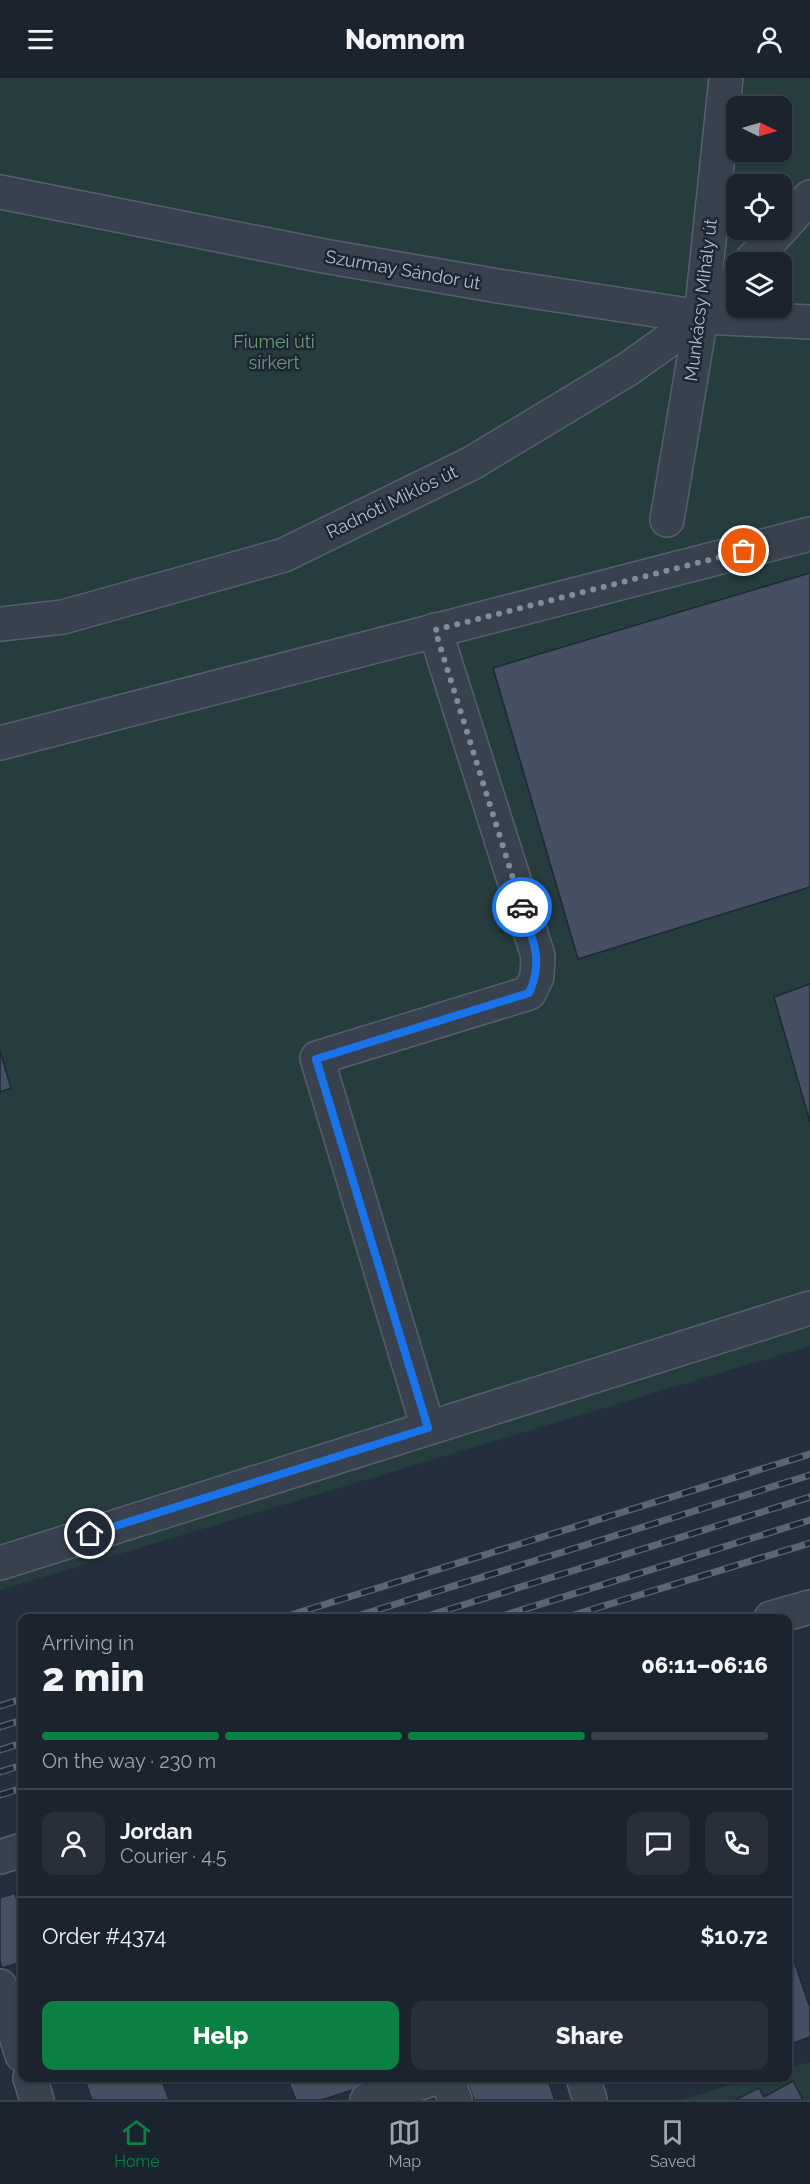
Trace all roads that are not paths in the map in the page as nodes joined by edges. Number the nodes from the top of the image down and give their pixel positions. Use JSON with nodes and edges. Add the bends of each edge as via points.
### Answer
{"nodes":[{"id":1,"x":726,"y":78,"type":"edge"},
{"id":2,"x":0,"y":192,"type":"edge"},
{"id":3,"x":810,"y":196,"type":"edge"},
{"id":4,"x":792,"y":216,"type":"edge"},
{"id":5,"x":771,"y":240,"type":"edge"},
{"id":6,"x":759,"y":252,"type":"edge"},
{"id":7,"x":726,"y":289,"type":"edge"},
{"id":8,"x":701,"y":317,"type":"junction"},
{"id":9,"x":810,"y":322,"type":"edge"},
{"id":10,"x":667,"y":520,"type":"dead end"},
{"id":11,"x":810,"y":534,"type":"edge"},
{"id":12,"x":0,"y":624,"type":"edge"},
{"id":13,"x":435,"y":630,"type":"junction"},
{"id":14,"x":0,"y":743,"type":"edge"},
{"id":15,"x":810,"y":1308,"type":"edge"},
{"id":16,"x":428,"y":1428,"type":"junction"},
{"id":17,"x":0,"y":1563,"type":"edge"},
{"id":18,"x":810,"y":1606,"type":"edge"},
{"id":19,"x":784,"y":1614,"type":"edge"},
{"id":20,"x":18,"y":1851,"type":"edge"},
{"id":21,"x":0,"y":1857,"type":"edge"},
{"id":22,"x":0,"y":1986,"type":"edge"},
{"id":23,"x":18,"y":2042,"type":"edge"},
{"id":24,"x":31,"y":2082,"type":"edge"},
{"id":25,"x":423,"y":2082,"type":"edge"},
{"id":26,"x":448,"y":2082,"type":"edge"},
{"id":27,"x":584,"y":2082,"type":"edge"},
{"id":28,"x":37,"y":2100,"type":"edge"},
{"id":29,"x":367,"y":2100,"type":"edge"},
{"id":30,"x":455,"y":2100,"type":"edge"},
{"id":31,"x":590,"y":2100,"type":"edge"}],
"edges":[{"from":1,"to":8,"type":"street","name":"Munkácsy Mihály út"},
{"from":2,"to":8,"type":"street","name":"Szurmay Sándor út","via":[[324,256]]},
{"from":3,"to":4,"type":"street"},
{"from":5,"to":6,"type":"street"},
{"from":7,"to":8,"type":"street","name":"Radnóti Miklós út"},
{"from":8,"to":9,"type":"street","name":"Szurmay Sándor út"},
{"from":8,"to":10,"type":"street","name":"Munkácsy Mihály út"},
{"from":8,"to":12,"type":"street","name":"Radnóti Miklós út","via":[[628,369],[472,464],[284,555],[63,617]]},
{"from":11,"to":13,"type":"street"},
{"from":13,"to":14,"type":"street"},
{"from":13,"to":16,"type":"street","via":[[537,956],[537,976],[529,993],[316,1059]]},
{"from":15,"to":16,"type":"street"},
{"from":16,"to":17,"type":"street"},
{"from":18,"to":19,"type":"street"},
{"from":20,"to":21,"type":"street"},
{"from":22,"to":23,"type":"street"},
{"from":24,"to":28,"type":"street"},
{"from":25,"to":29,"type":"street"},
{"from":26,"to":30,"type":"street"},
{"from":27,"to":31,"type":"street"}]}
